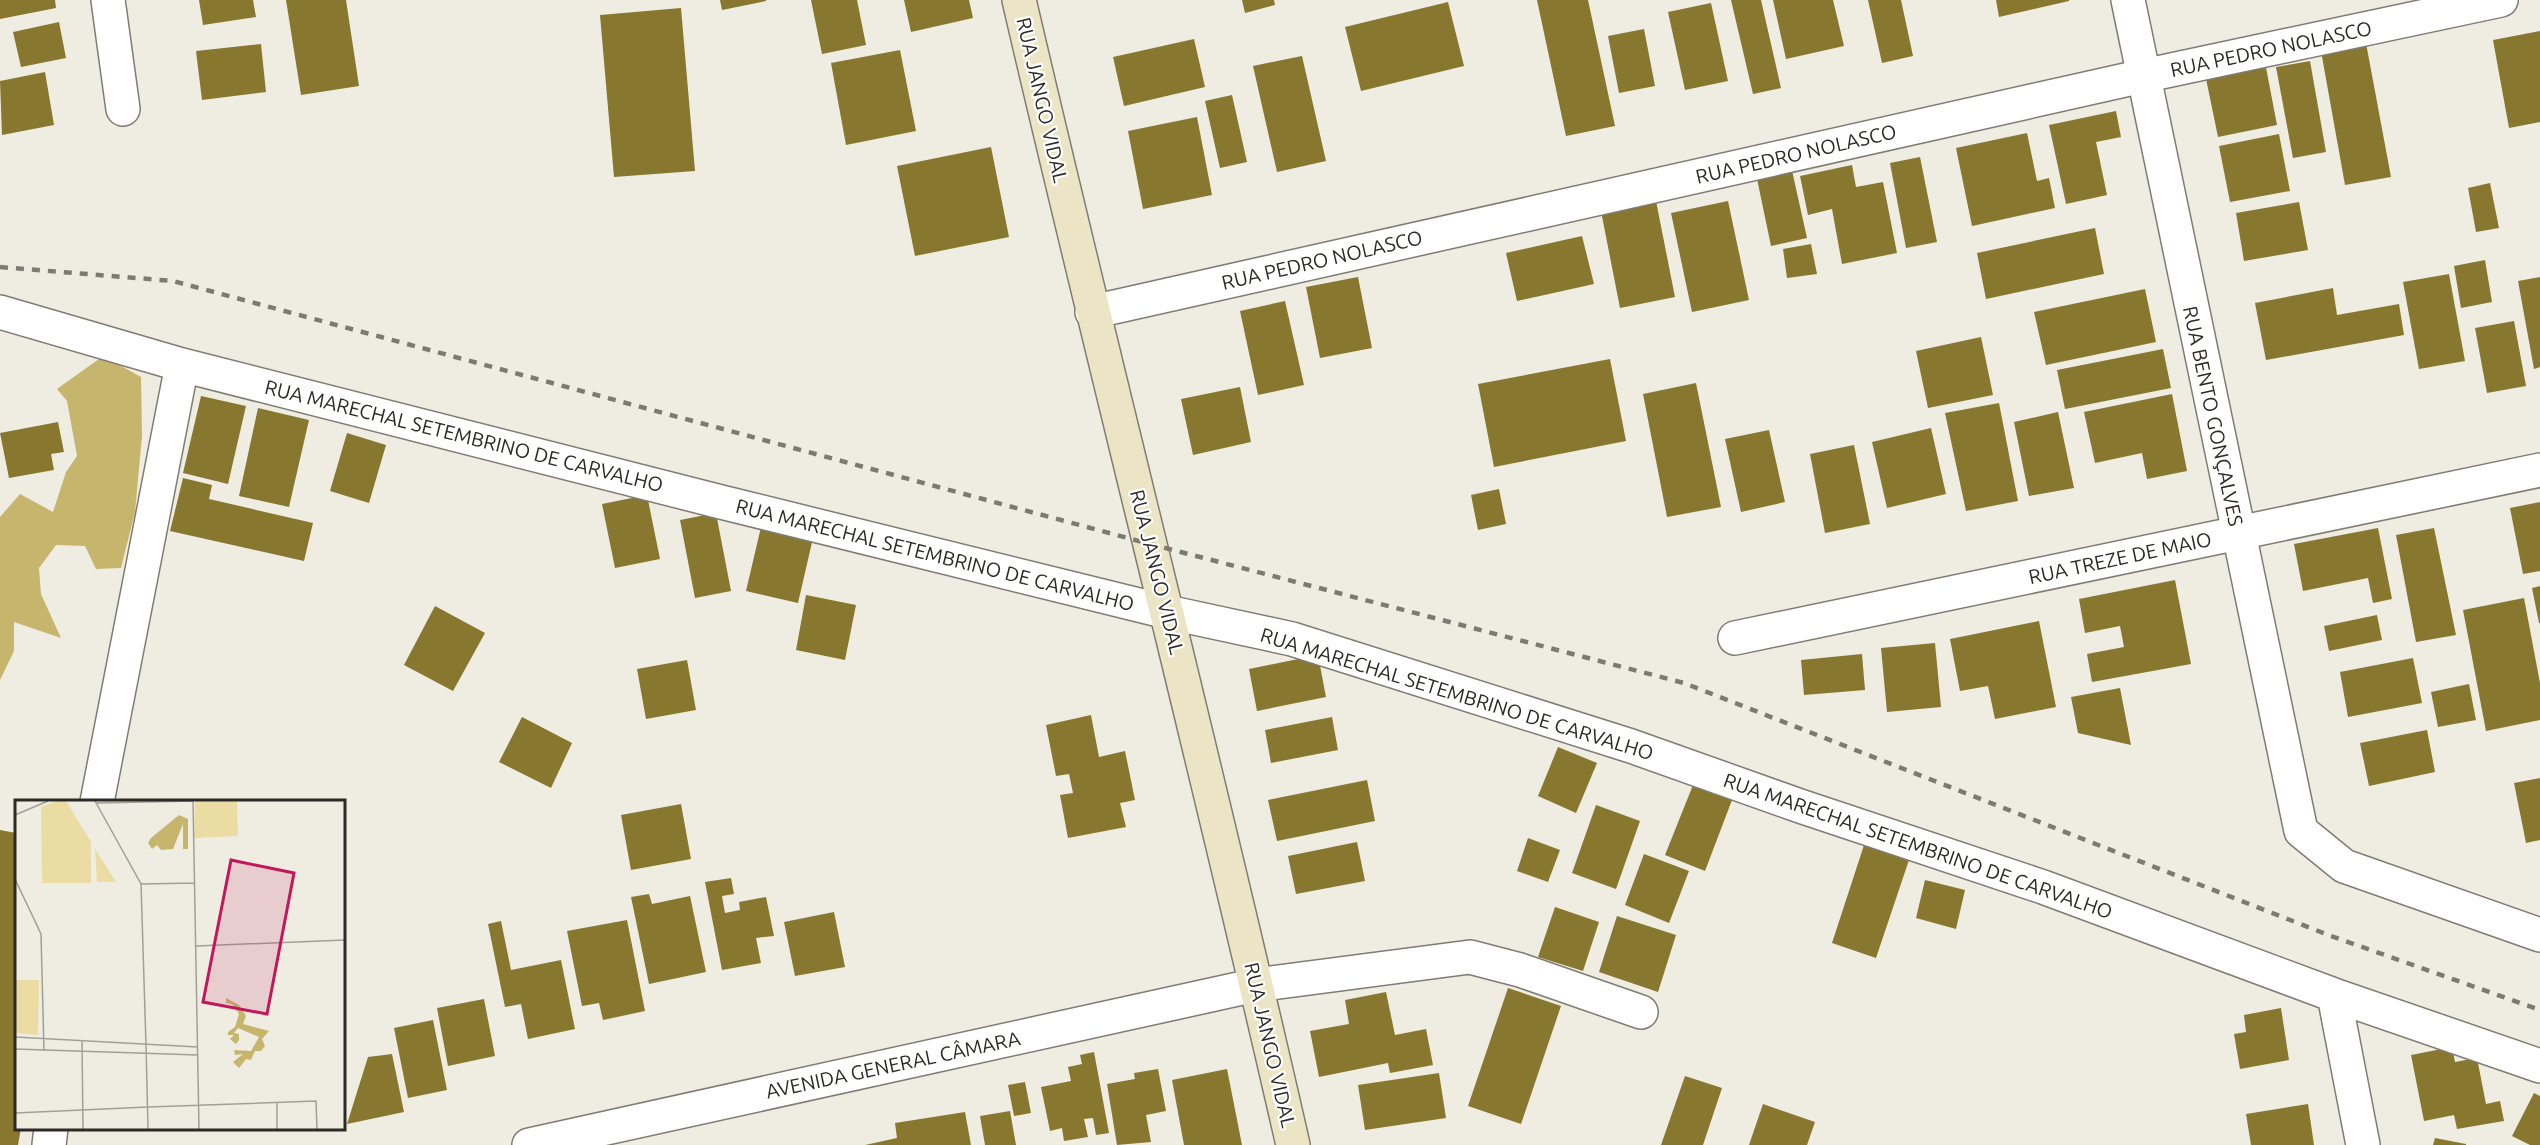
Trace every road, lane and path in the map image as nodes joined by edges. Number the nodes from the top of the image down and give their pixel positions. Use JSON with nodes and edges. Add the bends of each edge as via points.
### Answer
{"nodes":[{"id":1,"x":108,"y":0,"type":"edge"},
{"id":2,"x":1018,"y":0,"type":"edge"},
{"id":3,"x":2128,"y":0,"type":"edge"},
{"id":4,"x":2501,"y":0,"type":"edge"},
{"id":5,"x":2143,"y":76,"type":"junction"},
{"id":6,"x":123,"y":109,"type":"dead end"},
{"id":7,"x":0,"y":312,"type":"edge"},
{"id":8,"x":1092,"y":312,"type":"junction"},
{"id":9,"x":182,"y":365,"type":"junction"},
{"id":10,"x":2540,"y":470,"type":"edge"},
{"id":11,"x":2238,"y":534,"type":"junction"},
{"id":12,"x":1167,"y":612,"type":"junction"},
{"id":13,"x":1735,"y":638,"type":"dead end"},
{"id":14,"x":97,"y":800,"type":"edge"},
{"id":15,"x":2540,"y":935,"type":"edge"},
{"id":16,"x":1256,"y":985,"type":"junction"},
{"id":17,"x":2334,"y":995,"type":"junction"},
{"id":18,"x":1641,"y":1012,"type":"dead end"},
{"id":19,"x":2540,"y":1066,"type":"edge"},
{"id":20,"x":51,"y":1130,"type":"edge"},
{"id":21,"x":49,"y":1145,"type":"edge"},
{"id":22,"x":529,"y":1145,"type":"edge"},
{"id":23,"x":1293,"y":1145,"type":"edge"},
{"id":24,"x":2363,"y":1145,"type":"edge"}],
"edges":[{"from":1,"to":6,"type":"street"},
{"from":2,"to":8,"type":"street","name":"RUA JANGO VIDAL"},
{"from":3,"to":5,"type":"street","name":"RUA BENTO GONÇALVES"},
{"from":4,"to":5,"type":"street","name":"RUA PEDRO NOLASCO"},
{"from":5,"to":8,"type":"street","name":"RUA PEDRO NOLASCO"},
{"from":5,"to":11,"type":"street","name":"RUA BENTO GONÇALVES"},
{"from":7,"to":9,"type":"street","name":"RUA MARECHAL SETEMBRINO DE CARVALHO"},
{"from":8,"to":12,"type":"street","name":"RUA JANGO VIDAL"},
{"from":9,"to":12,"type":"street","name":"RUA MARECHAL SETEMBRINO DE CARVALHO"},
{"from":9,"to":14,"type":"street"},
{"from":10,"to":11,"type":"street","name":"RUA TREZE DE MAIO"},
{"from":11,"to":13,"type":"street","name":"RUA TREZE DE MAIO"},
{"from":11,"to":15,"type":"street","name":"RUA BENTO GONÇALVES","via":[[2301,831],[2344,866]]},
{"from":12,"to":16,"type":"street","name":"RUA JANGO VIDAL"},
{"from":12,"to":17,"type":"street","name":"RUA MARECHAL SETEMBRINO DE CARVALHO","via":[[1292,639],[1631,746],[2043,887]]},
{"from":16,"to":18,"type":"street","name":"AVENIDA GENERAL CÂMARA","via":[[1470,957]]},
{"from":16,"to":22,"type":"street","name":"AVENIDA GENERAL CÂMARA"},
{"from":16,"to":23,"type":"street","name":"RUA JANGO VIDAL"},
{"from":17,"to":19,"type":"street","name":"RUA MARECHAL SETEMBRINO DE CARVALHO"},
{"from":17,"to":24,"type":"street"},
{"from":20,"to":21,"type":"street"}]}
